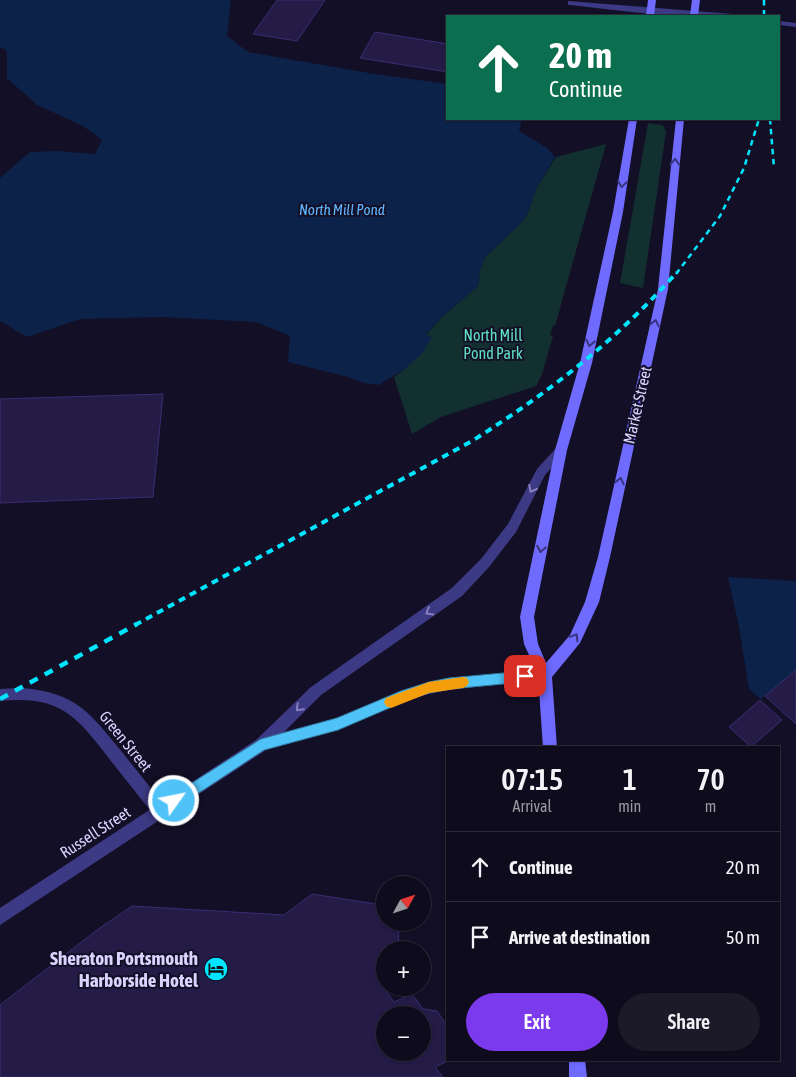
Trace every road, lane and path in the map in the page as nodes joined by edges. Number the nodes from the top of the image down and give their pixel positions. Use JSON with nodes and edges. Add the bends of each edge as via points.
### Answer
{"nodes":[{"id":1,"x":652,"y":0,"type":"edge"},
{"id":2,"x":696,"y":0,"type":"edge"},
{"id":3,"x":571,"y":3,"type":"dead end"},
{"id":4,"x":650,"y":14,"type":"edge"},
{"id":5,"x":694,"y":15,"type":"edge"},
{"id":6,"x":780,"y":23,"type":"edge"},
{"id":7,"x":796,"y":25,"type":"edge"},
{"id":8,"x":633,"y":120,"type":"edge"},
{"id":9,"x":680,"y":120,"type":"edge"},
{"id":10,"x":561,"y":450,"type":"junction"},
{"id":11,"x":544,"y":675,"type":"junction"},
{"id":12,"x":0,"y":695,"type":"edge"},
{"id":13,"x":261,"y":745,"type":"junction"},
{"id":14,"x":550,"y":746,"type":"edge"},
{"id":15,"x":160,"y":810,"type":"junction"},
{"id":16,"x":0,"y":917,"type":"edge"},
{"id":17,"x":577,"y":1061,"type":"edge"},
{"id":18,"x":578,"y":1077,"type":"edge"}],
"edges":[{"from":1,"to":4,"type":"main road"},
{"from":2,"to":5,"type":"main road"},
{"from":3,"to":4,"type":"street"},
{"from":4,"to":5,"type":"street"},
{"from":6,"to":7,"type":"street"},
{"from":8,"to":10,"type":"main road","one_way":true,"via":[[618,212],[586,363]]},
{"from":11,"to":9,"type":"main road","name":"Market Street","one_way":true,"via":[[575,639],[592,602],[604,557],[663,289]]},
{"from":10,"to":11,"type":"main road","one_way":true,"via":[[527,617],[530,644]]},
{"from":10,"to":13,"type":"street","one_way":true,"via":[[541,472],[512,528],[475,574],[437,607],[316,691]]},
{"from":11,"to":13,"type":"street","via":[[429,688],[338,724]]},
{"from":11,"to":14,"type":"main road"},
{"from":12,"to":15,"type":"street","name":"Green Street","via":[[51,700],[83,716]]},
{"from":13,"to":15,"type":"street","name":"Russell Street"},
{"from":15,"to":16,"type":"street","name":"Russell Street"},
{"from":17,"to":18,"type":"main road"}]}
